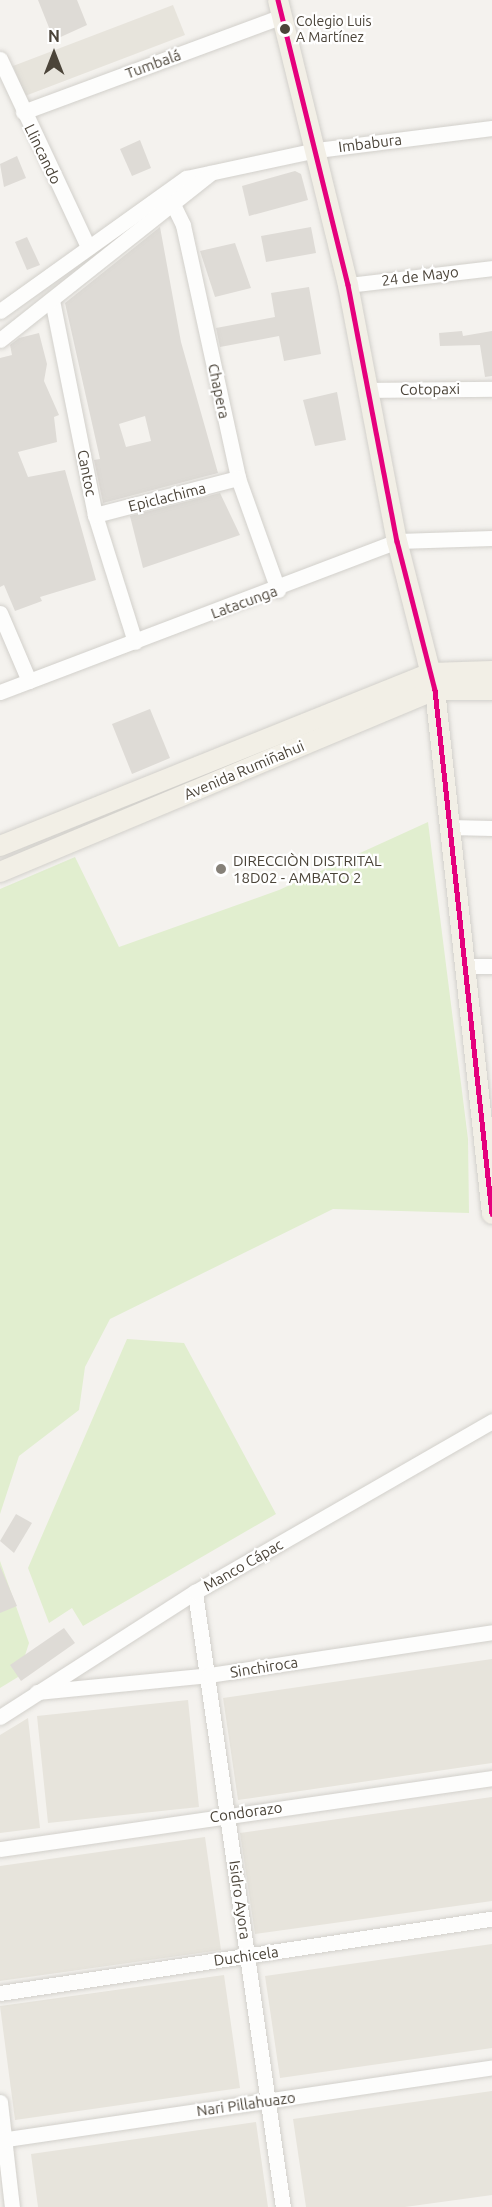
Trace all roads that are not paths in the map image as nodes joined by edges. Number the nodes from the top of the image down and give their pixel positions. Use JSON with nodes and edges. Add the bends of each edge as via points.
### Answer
{"nodes":[{"id":1,"x":280,"y":8,"type":"edge"},
{"id":2,"x":0,"y":59,"type":"edge"},
{"id":3,"x":23,"y":112,"type":"junction"},
{"id":4,"x":492,"y":128,"type":"edge"},
{"id":5,"x":317,"y":150,"type":"junction"},
{"id":6,"x":171,"y":198,"type":"junction"},
{"id":7,"x":88,"y":247,"type":"junction"},
{"id":8,"x":492,"y":268,"type":"edge"},
{"id":9,"x":348,"y":285,"type":"junction"},
{"id":10,"x":52,"y":300,"type":"junction"},
{"id":11,"x":0,"y":311,"type":"edge"},
{"id":12,"x":0,"y":340,"type":"edge"},
{"id":13,"x":492,"y":388,"type":"edge"},
{"id":14,"x":368,"y":390,"type":"junction"},
{"id":15,"x":238,"y":478,"type":"junction"},
{"id":16,"x":95,"y":515,"type":"junction"},
{"id":17,"x":492,"y":538,"type":"edge"},
{"id":18,"x":397,"y":541,"type":"junction"},
{"id":19,"x":278,"y":590,"type":"junction"},
{"id":20,"x":0,"y":613,"type":"edge"},
{"id":21,"x":135,"y":642,"type":"junction"},
{"id":22,"x":492,"y":671,"type":"edge"},
{"id":23,"x":29,"y":681,"type":"junction"},
{"id":24,"x":433,"y":682,"type":"junction"},
{"id":25,"x":492,"y":690,"type":"edge"},
{"id":26,"x":0,"y":692,"type":"edge"},
{"id":27,"x":449,"y":826,"type":"junction"},
{"id":28,"x":492,"y":828,"type":"edge"},
{"id":29,"x":0,"y":846,"type":"edge"},
{"id":30,"x":0,"y":872,"type":"edge"},
{"id":31,"x":462,"y":966,"type":"junction"},
{"id":32,"x":492,"y":966,"type":"edge"},
{"id":33,"x":488,"y":1148,"type":"edge"},
{"id":34,"x":492,"y":1214,"type":"edge"},
{"id":35,"x":492,"y":1421,"type":"edge"},
{"id":36,"x":195,"y":1592,"type":"junction"},
{"id":37,"x":492,"y":1632,"type":"edge"},
{"id":38,"x":208,"y":1675,"type":"junction"},
{"id":39,"x":34,"y":1693,"type":"junction"},
{"id":40,"x":0,"y":1717,"type":"edge"},
{"id":41,"x":492,"y":1778,"type":"edge"},
{"id":42,"x":228,"y":1814,"type":"junction"},
{"id":43,"x":0,"y":1850,"type":"edge"},
{"id":44,"x":492,"y":1919,"type":"edge"},
{"id":45,"x":248,"y":1956,"type":"junction"},
{"id":46,"x":0,"y":1993,"type":"edge"},
{"id":47,"x":492,"y":2067,"type":"edge"},
{"id":48,"x":266,"y":2101,"type":"junction"},
{"id":49,"x":0,"y":2102,"type":"edge"},
{"id":50,"x":2,"y":2140,"type":"edge"},
{"id":51,"x":12,"y":2207,"type":"edge"},
{"id":52,"x":283,"y":2207,"type":"edge"}],
"edges":[{"from":1,"to":3,"type":"street","name":"Tumbalá"},
{"from":1,"to":5,"type":"main road"},
{"from":2,"to":3,"type":"street","name":"Llincando"},
{"from":3,"to":7,"type":"street","name":"Llincando"},
{"from":4,"to":5,"type":"street","name":"Imbabura"},
{"from":5,"to":6,"type":"street","name":"Imbabura","via":[[186,178]]},
{"from":5,"to":9,"type":"main road"},
{"from":6,"to":7,"type":"street","name":"Imbabura"},
{"from":6,"to":10,"type":"street","name":"Imbabura"},
{"from":6,"to":15,"type":"street","name":"Chapera"},
{"from":7,"to":11,"type":"street","name":"Imbabura"},
{"from":8,"to":9,"type":"street","name":"24 de Mayo"},
{"from":9,"to":14,"type":"main road"},
{"from":10,"to":12,"type":"street","name":"Imbabura"},
{"from":10,"to":16,"type":"street","name":"Cantoc"},
{"from":13,"to":14,"type":"street","name":"Cotopaxi"},
{"from":14,"to":18,"type":"main road"},
{"from":15,"to":16,"type":"street","name":"Epiclachima"},
{"from":15,"to":19,"type":"street","name":"Chapera"},
{"from":16,"to":21,"type":"street","name":"Cantoc"},
{"from":17,"to":18,"type":"street","name":"Latacunga"},
{"from":18,"to":19,"type":"street","name":"Latacunga"},
{"from":18,"to":24,"type":"main road"},
{"from":19,"to":21,"type":"street","name":"Latacunga"},
{"from":20,"to":23,"type":"street"},
{"from":21,"to":23,"type":"street","name":"Latacunga"},
{"from":22,"to":24,"type":"main road","name":"Avenida Rumiñahui"},
{"from":23,"to":26,"type":"street","name":"Latacunga"},
{"from":24,"to":25,"type":"main road","name":"Avenida Rumiñahui"},
{"from":24,"to":27,"type":"main road"},
{"from":24,"to":29,"type":"main road","name":"Avenida Rumiñahui"},
{"from":24,"to":30,"type":"main road","name":"Avenida Rumiñahui"},
{"from":27,"to":28,"type":"street"},
{"from":27,"to":31,"type":"main road"},
{"from":31,"to":32,"type":"street"},
{"from":31,"to":33,"type":"main road"},
{"from":33,"to":34,"type":"main road"},
{"from":35,"to":36,"type":"street","name":"Manco Cápac"},
{"from":36,"to":38,"type":"street","name":"Isidro Ayora"},
{"from":36,"to":39,"type":"street","name":"Manco Cápac"},
{"from":37,"to":38,"type":"street","name":"Sinchiroca"},
{"from":38,"to":39,"type":"street","name":"Sinchiroca"},
{"from":38,"to":42,"type":"street","name":"Isidro Ayora"},
{"from":39,"to":40,"type":"street","name":"Manco Cápac"},
{"from":41,"to":42,"type":"street","name":"Condorazo"},
{"from":42,"to":43,"type":"street","name":"Condorazo"},
{"from":42,"to":45,"type":"street","name":"Isidro Ayora"},
{"from":44,"to":45,"type":"street","name":"Duchicela"},
{"from":45,"to":46,"type":"street","name":"Duchicela"},
{"from":45,"to":48,"type":"street","name":"Isidro Ayora"},
{"from":47,"to":48,"type":"street","name":"Nari Pillahuazo"},
{"from":48,"to":50,"type":"street","name":"Nari Pillahuazo"},
{"from":48,"to":52,"type":"street","name":"Isidro Ayora"},
{"from":49,"to":50,"type":"street"},
{"from":50,"to":51,"type":"street"}]}
